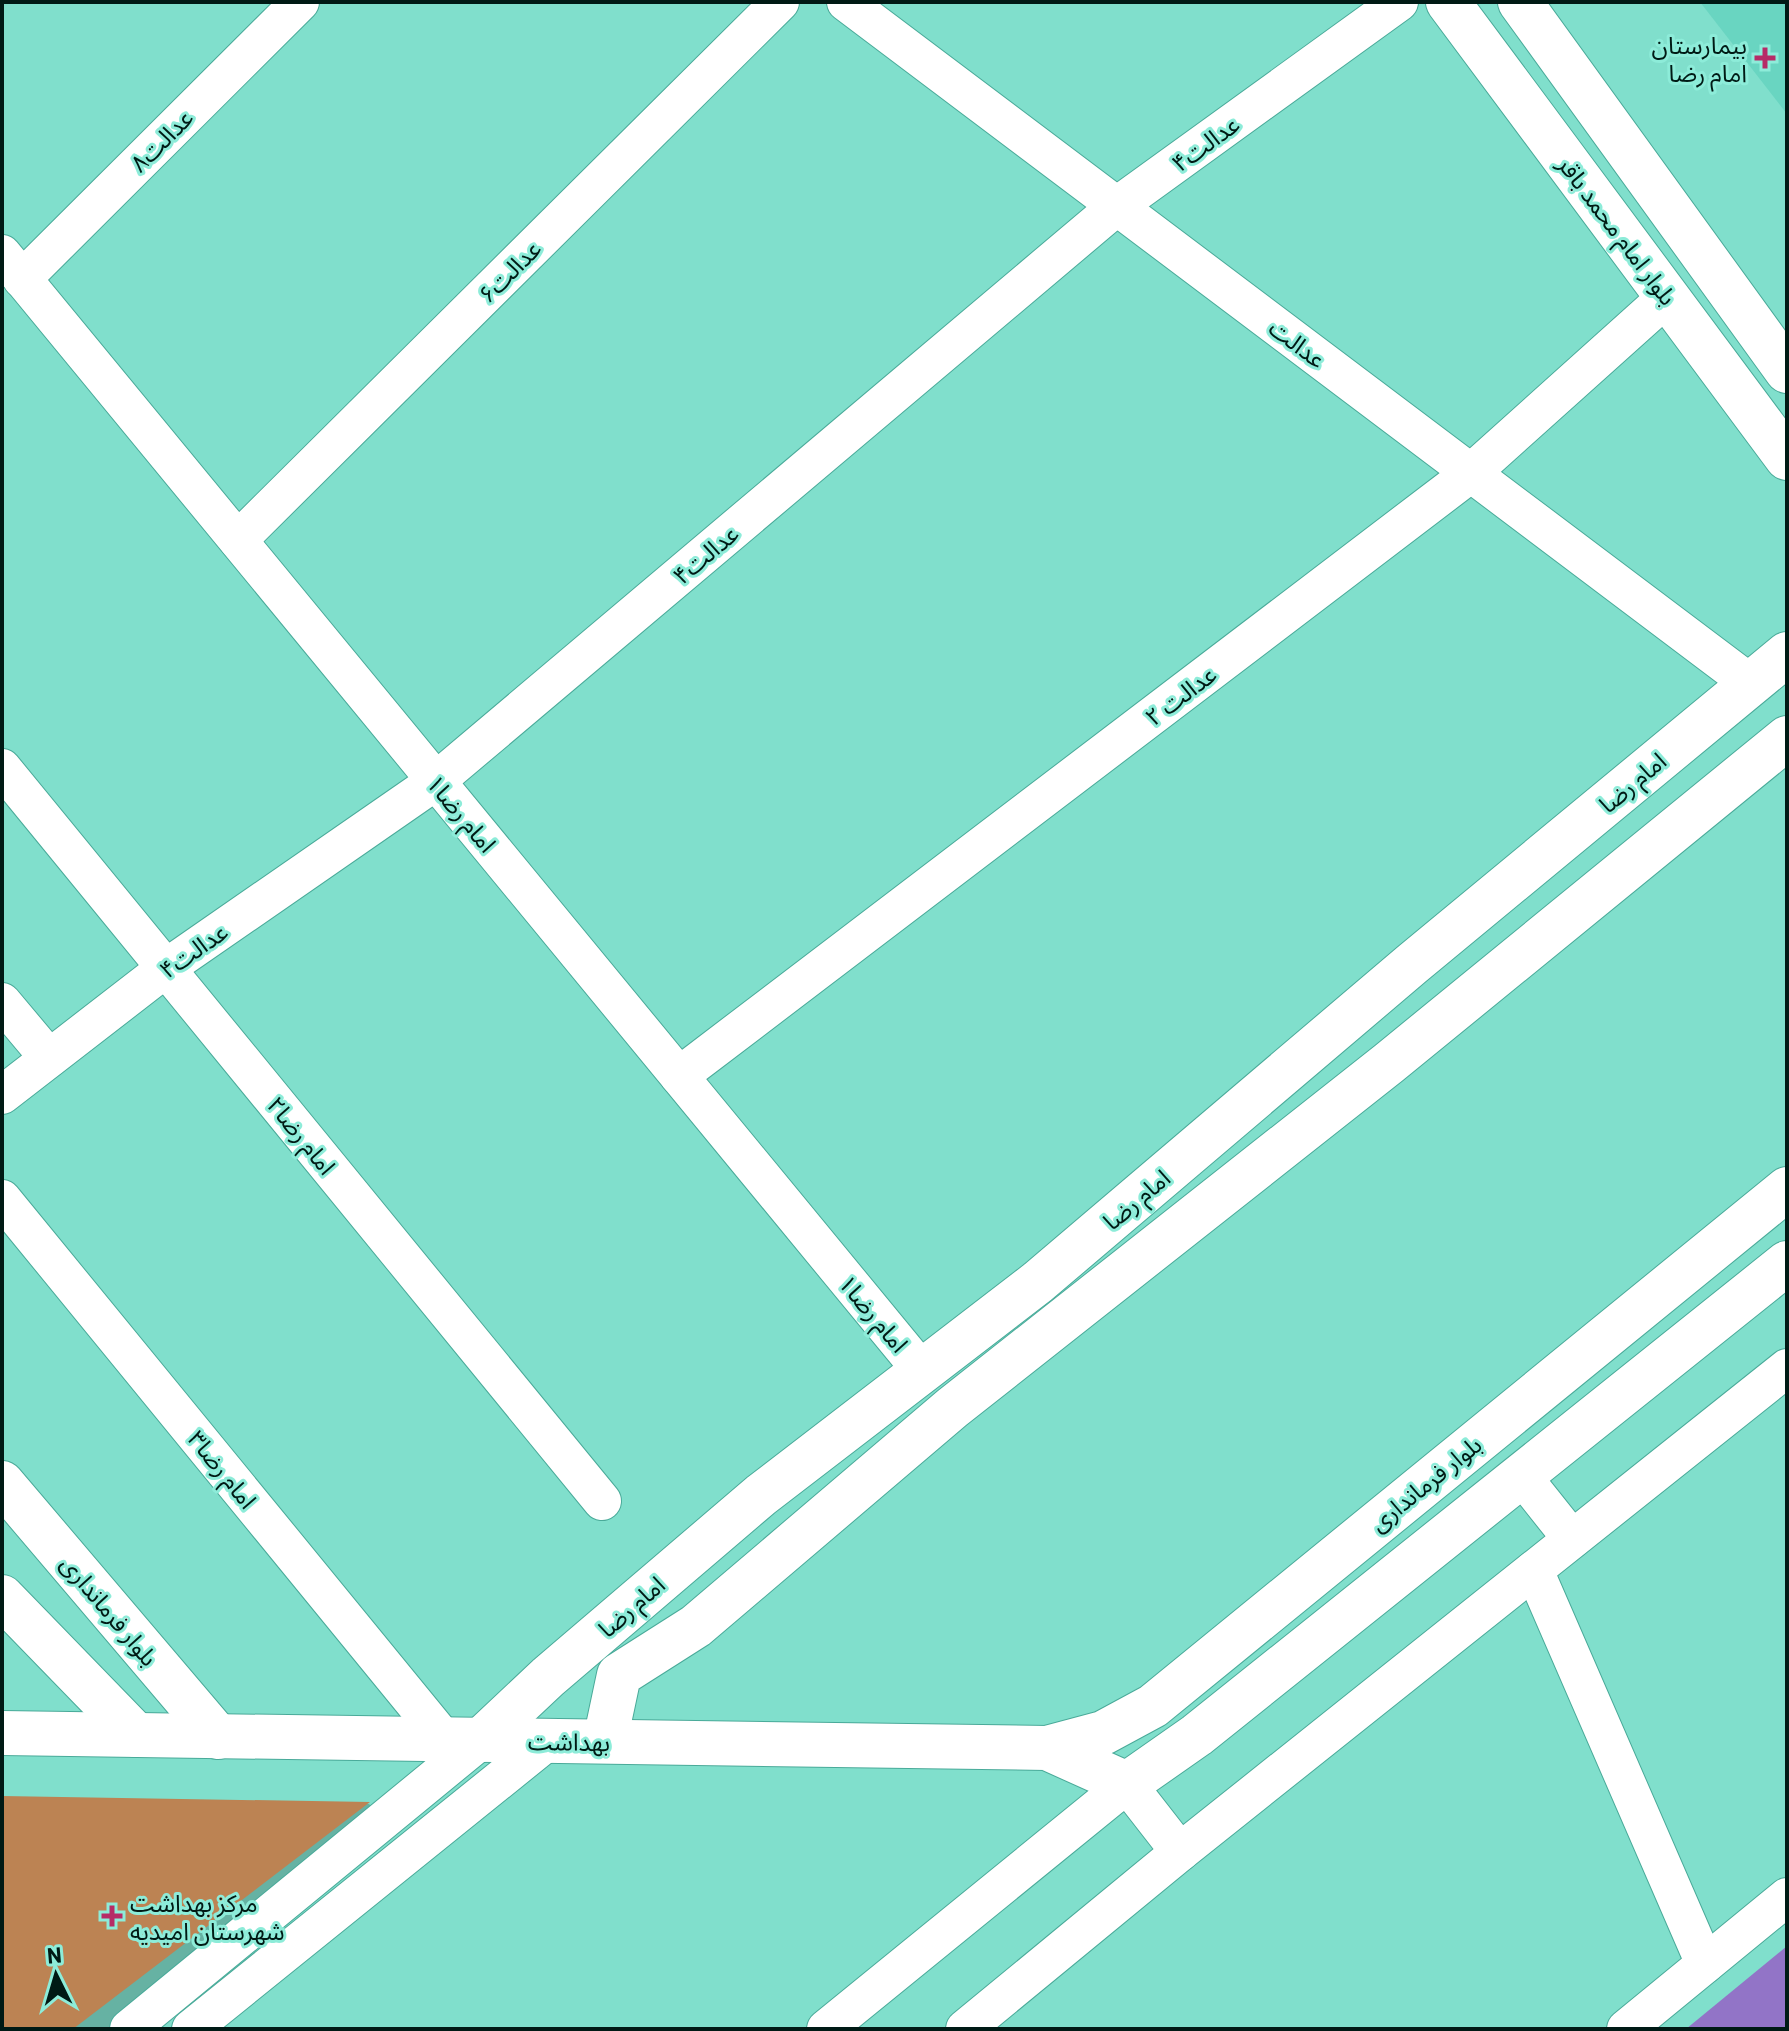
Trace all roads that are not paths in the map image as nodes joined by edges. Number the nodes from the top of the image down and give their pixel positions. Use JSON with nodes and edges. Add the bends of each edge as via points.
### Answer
{"nodes":[{"id":1,"x":300,"y":2,"type":"edge"},
{"id":2,"x":780,"y":2,"type":"edge"},
{"id":3,"x":846,"y":2,"type":"edge"},
{"id":4,"x":1399,"y":2,"type":"edge"},
{"id":5,"x":1448,"y":2,"type":"edge"},
{"id":6,"x":1520,"y":2,"type":"edge"},
{"id":7,"x":1117,"y":206,"type":"junction"},
{"id":8,"x":12,"y":267,"type":"edge"},
{"id":9,"x":1667,"y":297,"type":"junction"},
{"id":10,"x":1787,"y":371,"type":"edge"},
{"id":11,"x":1787,"y":458,"type":"edge"},
{"id":12,"x":1471,"y":473,"type":"junction"},
{"id":13,"x":238,"y":540,"type":"junction"},
{"id":14,"x":1787,"y":654,"type":"edge"},
{"id":15,"x":1751,"y":684,"type":"junction"},
{"id":16,"x":1787,"y":738,"type":"edge"},
{"id":17,"x":2,"y":768,"type":"edge"},
{"id":18,"x":436,"y":781,"type":"junction"},
{"id":19,"x":166,"y":968,"type":"junction"},
{"id":20,"x":2,"y":1002,"type":"edge"},
{"id":21,"x":49,"y":1058,"type":"junction"},
{"id":22,"x":679,"y":1076,"type":"junction"},
{"id":23,"x":2,"y":1095,"type":"edge"},
{"id":24,"x":1787,"y":1189,"type":"edge"},
{"id":25,"x":2,"y":1199,"type":"edge"},
{"id":26,"x":1787,"y":1263,"type":"edge"},
{"id":27,"x":1787,"y":1368,"type":"edge"},
{"id":28,"x":922,"y":1371,"type":"junction"},
{"id":29,"x":1521,"y":1475,"type":"junction"},
{"id":30,"x":2,"y":1483,"type":"edge"},
{"id":31,"x":602,"y":1501,"type":"dead end"},
{"id":32,"x":1572,"y":1539,"type":"junction"},
{"id":33,"x":1534,"y":1570,"type":"junction"},
{"id":34,"x":2,"y":1597,"type":"edge"},
{"id":35,"x":2,"y":1733,"type":"edge"},
{"id":36,"x":136,"y":1735,"type":"junction"},
{"id":37,"x":218,"y":1737,"type":"junction"},
{"id":38,"x":463,"y":1739,"type":"junction"},
{"id":39,"x":548,"y":1741,"type":"junction"},
{"id":40,"x":605,"y":1741,"type":"junction"},
{"id":41,"x":1047,"y":1748,"type":"junction"},
{"id":42,"x":1127,"y":1784,"type":"junction"},
{"id":43,"x":1180,"y":1852,"type":"junction"},
{"id":44,"x":1787,"y":1897,"type":"edge"},
{"id":45,"x":1705,"y":1964,"type":"junction"},
{"id":46,"x":129,"y":2029,"type":"edge"},
{"id":47,"x":191,"y":2029,"type":"edge"},
{"id":48,"x":826,"y":2029,"type":"edge"},
{"id":49,"x":965,"y":2029,"type":"edge"},
{"id":50,"x":1626,"y":2029,"type":"edge"}],
"edges":[{"from":1,"to":8,"type":"street","name":"عدالت۸"},
{"from":2,"to":13,"type":"street","name":"عدالت۶"},
{"from":3,"to":7,"type":"street","name":"عدالت"},
{"from":4,"to":7,"type":"street","name":"عدالت۴"},
{"from":5,"to":9,"type":"street","name":"بلوار امام محمد باقر"},
{"from":6,"to":10,"type":"street"},
{"from":7,"to":12,"type":"street","name":"عدالت"},
{"from":7,"to":18,"type":"street","name":"عدالت۴"},
{"from":8,"to":13,"type":"street","name":"امام رضا۱"},
{"from":9,"to":11,"type":"street","name":"بلوار امام محمد باقر"},
{"from":9,"to":12,"type":"street","name":"عدالت ۲"},
{"from":12,"to":15,"type":"street","name":"عدالت"},
{"from":12,"to":22,"type":"street","name":"عدالت ۲"},
{"from":13,"to":18,"type":"street","name":"امام رضا۱"},
{"from":14,"to":15,"type":"street","name":"امام رضا"},
{"from":15,"to":28,"type":"street","name":"امام رضا","via":[[1038,1282]]},
{"from":16,"to":40,"type":"street","name":"امام رضا","via":[[1389,1063],[952,1408],[696,1626],[619,1675]]},
{"from":17,"to":19,"type":"street","name":"امام رضا۲"},
{"from":18,"to":19,"type":"street","name":"عدالت۴"},
{"from":18,"to":22,"type":"street","name":"امام رضا۱"},
{"from":19,"to":21,"type":"street","name":"عدالت۴"},
{"from":19,"to":31,"type":"street","name":"امام رضا۲"},
{"from":20,"to":21,"type":"street"},
{"from":21,"to":23,"type":"street","name":"عدالت۴"},
{"from":22,"to":28,"type":"street","name":"امام رضا۱"},
{"from":24,"to":41,"type":"street","name":"بلوار فرمانداری","via":[[1153,1706],[1103,1733]]},
{"from":25,"to":38,"type":"street","name":"امام رضا۳"},
{"from":26,"to":29,"type":"street"},
{"from":27,"to":32,"type":"street"},
{"from":28,"to":38,"type":"street","name":"امام رضا","via":[[761,1495],[548,1677]]},
{"from":29,"to":32,"type":"street"},
{"from":29,"to":42,"type":"street","via":[[1197,1735]]},
{"from":30,"to":37,"type":"street","name":"بلوار فرمانداری"},
{"from":32,"to":33,"type":"street"},
{"from":33,"to":43,"type":"street"},
{"from":33,"to":45,"type":"street"},
{"from":34,"to":36,"type":"street"},
{"from":35,"to":36,"type":"street","name":"بهداشت"},
{"from":36,"to":37,"type":"street","name":"بهداشت"},
{"from":37,"to":38,"type":"street","name":"بهداشت"},
{"from":38,"to":39,"type":"street","name":"بهداشت"},
{"from":38,"to":46,"type":"street"},
{"from":39,"to":40,"type":"street","name":"بهداشت"},
{"from":39,"to":47,"type":"street"},
{"from":40,"to":41,"type":"street","name":"بهداشت"},
{"from":41,"to":42,"type":"street","name":"بهداشت"},
{"from":42,"to":43,"type":"street"},
{"from":42,"to":48,"type":"street"},
{"from":43,"to":49,"type":"street"},
{"from":44,"to":45,"type":"street"},
{"from":45,"to":50,"type":"street"}]}
